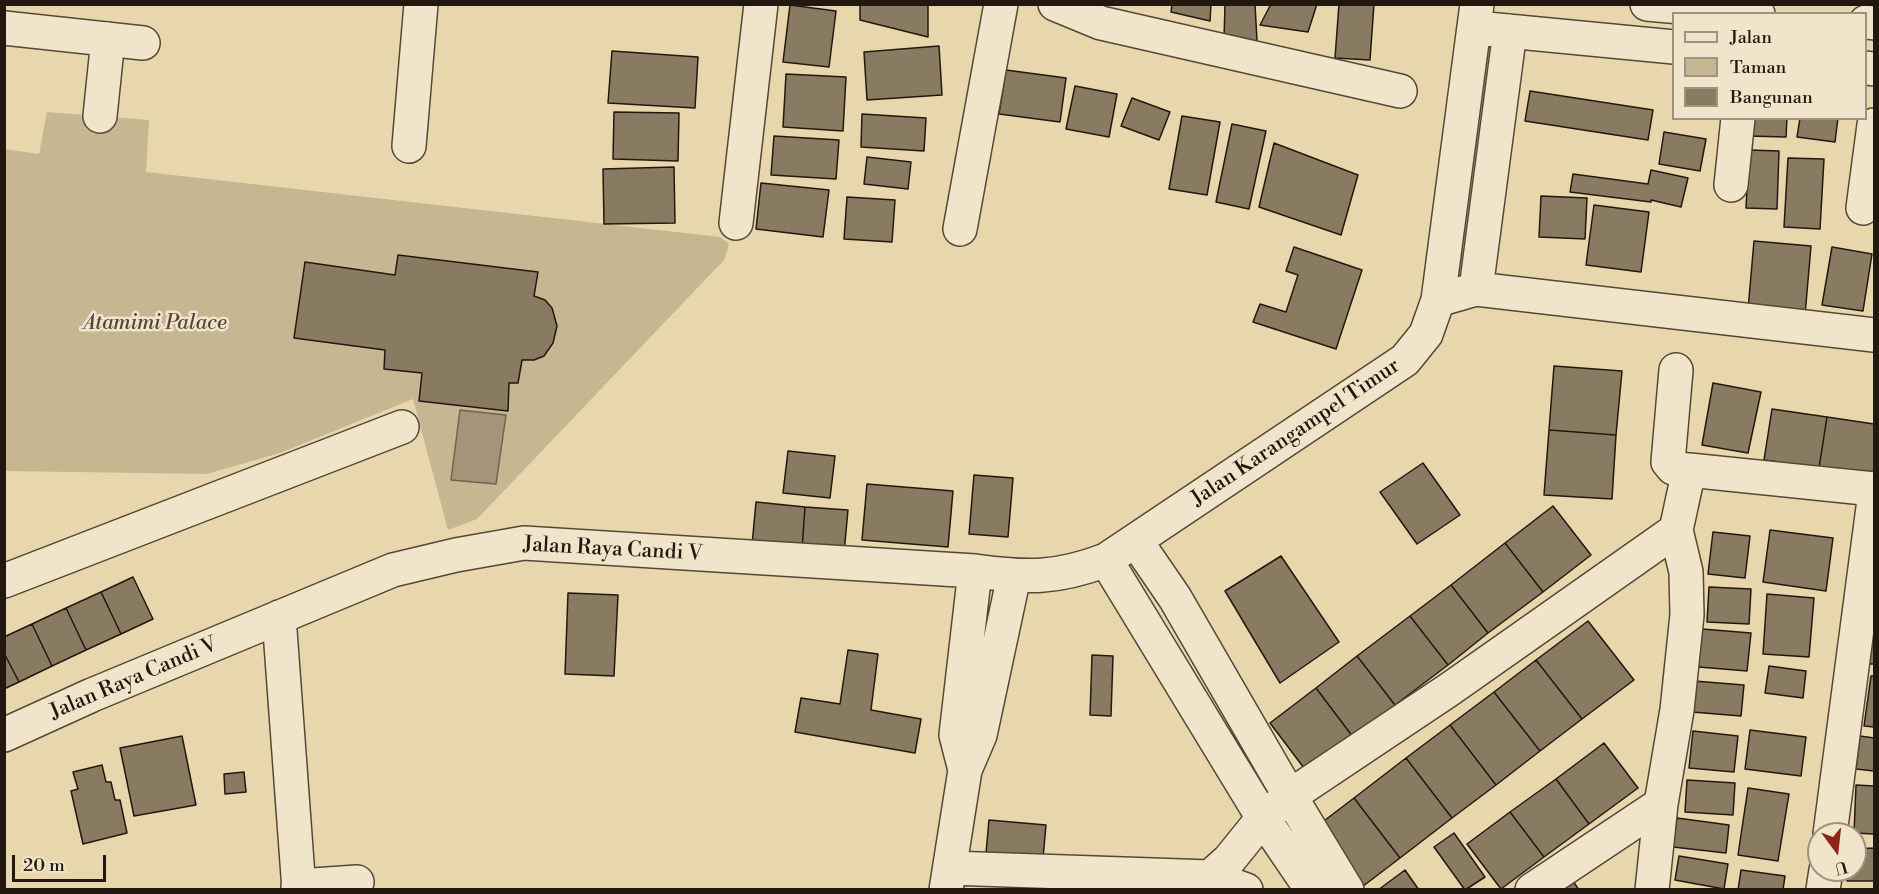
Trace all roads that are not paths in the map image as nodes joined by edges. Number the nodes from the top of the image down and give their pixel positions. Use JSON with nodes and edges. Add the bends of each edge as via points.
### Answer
{"nodes":[{"id":1,"x":422,"y":4,"type":"edge"},
{"id":2,"x":761,"y":4,"type":"edge"},
{"id":3,"x":1001,"y":4,"type":"edge"},
{"id":4,"x":1055,"y":4,"type":"edge"},
{"id":5,"x":1647,"y":4,"type":"edge"},
{"id":6,"x":1736,"y":12,"type":"edge"},
{"id":7,"x":1475,"y":16,"type":"edge"},
{"id":8,"x":4,"y":28,"type":"edge"},
{"id":9,"x":1510,"y":31,"type":"junction"},
{"id":10,"x":108,"y":39,"type":"junction"},
{"id":11,"x":143,"y":43,"type":"dead end"},
{"id":12,"x":1672,"y":47,"type":"edge"},
{"id":13,"x":1400,"y":92,"type":"dead end"},
{"id":14,"x":100,"y":116,"type":"dead end"},
{"id":15,"x":1738,"y":120,"type":"edge"},
{"id":16,"x":1875,"y":125,"type":"edge"},
{"id":17,"x":409,"y":146,"type":"dead end"},
{"id":18,"x":1731,"y":185,"type":"dead end"},
{"id":19,"x":1863,"y":208,"type":"dead end"},
{"id":20,"x":736,"y":223,"type":"dead end"},
{"id":21,"x":960,"y":229,"type":"dead end"},
{"id":22,"x":1476,"y":289,"type":"junction"},
{"id":23,"x":1438,"y":300,"type":"junction"},
{"id":24,"x":1875,"y":335,"type":"edge"},
{"id":25,"x":1676,"y":370,"type":"dead end"},
{"id":26,"x":402,"y":427,"type":"dead end"},
{"id":27,"x":1689,"y":470,"type":"junction"},
{"id":28,"x":1875,"y":489,"type":"edge"},
{"id":29,"x":1875,"y":500,"type":"edge"},
{"id":30,"x":1676,"y":531,"type":"junction"},
{"id":31,"x":1136,"y":541,"type":"junction"},
{"id":32,"x":1091,"y":566,"type":"junction"},
{"id":33,"x":975,"y":571,"type":"junction"},
{"id":34,"x":1014,"y":576,"type":"junction"},
{"id":35,"x":4,"y":581,"type":"edge"},
{"id":36,"x":279,"y":617,"type":"junction"},
{"id":37,"x":4,"y":735,"type":"edge"},
{"id":38,"x":964,"y":770,"type":"junction"},
{"id":39,"x":1290,"y":796,"type":"junction"},
{"id":40,"x":1661,"y":804,"type":"junction"},
{"id":41,"x":1263,"y":818,"type":"junction"},
{"id":42,"x":1832,"y":822,"type":"edge"},
{"id":43,"x":1209,"y":877,"type":"junction"},
{"id":44,"x":948,"y":879,"type":"edge"},
{"id":45,"x":357,"y":882,"type":"dead end"},
{"id":46,"x":299,"y":888,"type":"edge"},
{"id":47,"x":1245,"y":890,"type":"edge"},
{"id":48,"x":1312,"y":890,"type":"edge"},
{"id":49,"x":1347,"y":890,"type":"edge"},
{"id":50,"x":1532,"y":890,"type":"edge"},
{"id":51,"x":1652,"y":890,"type":"edge"}],
"edges":[{"from":1,"to":17,"type":"street"},
{"from":2,"to":20,"type":"street"},
{"from":3,"to":21,"type":"street"},
{"from":4,"to":13,"type":"street","via":[[1101,23]]},
{"from":5,"to":6,"type":"street"},
{"from":7,"to":9,"type":"street","name":"Jalan Karangampel Timur"},
{"from":7,"to":23,"type":"street","name":"Jalan Karangampel Timur"},
{"from":8,"to":10,"type":"street"},
{"from":9,"to":12,"type":"street","name":"Jalan Karangampel Timur"},
{"from":9,"to":22,"type":"street"},
{"from":10,"to":11,"type":"street"},
{"from":10,"to":14,"type":"street"},
{"from":15,"to":18,"type":"street"},
{"from":16,"to":19,"type":"street"},
{"from":22,"to":23,"type":"street"},
{"from":22,"to":24,"type":"street"},
{"from":23,"to":31,"type":"street","name":"Jalan Karangampel Timur","via":[[1426,334],[1404,360]]},
{"from":25,"to":27,"type":"street","via":[[1668,462],[1673,468]]},
{"from":26,"to":35,"type":"street"},
{"from":27,"to":28,"type":"street"},
{"from":27,"to":30,"type":"street"},
{"from":29,"to":42,"type":"street"},
{"from":30,"to":39,"type":"street"},
{"from":30,"to":40,"type":"street","via":[[1686,572],[1687,615],[1677,710]]},
{"from":31,"to":32,"type":"street","name":"Jalan Karangampel Timur"},
{"from":31,"to":39,"type":"street","via":[[1175,598]]},
{"from":32,"to":34,"type":"street","name":"Jalan Raya Candi V","via":[[1047,576]]},
{"from":32,"to":41,"type":"street"},
{"from":33,"to":34,"type":"street","name":"Jalan Raya Candi V"},
{"from":33,"to":36,"type":"street","name":"Jalan Raya Candi V","via":[[524,543],[393,570]]},
{"from":33,"to":38,"type":"street","via":[[956,735]]},
{"from":34,"to":38,"type":"street","via":[[980,735]]},
{"from":36,"to":37,"type":"street","name":"Jalan Raya Candi V"},
{"from":36,"to":46,"type":"street"},
{"from":38,"to":44,"type":"street"},
{"from":39,"to":41,"type":"street"},
{"from":39,"to":49,"type":"street"},
{"from":40,"to":50,"type":"street"},
{"from":40,"to":51,"type":"street"},
{"from":41,"to":43,"type":"street","via":[[1229,860]]},
{"from":41,"to":48,"type":"street"},
{"from":43,"to":44,"type":"street"},
{"from":43,"to":47,"type":"street"},
{"from":45,"to":46,"type":"street"}]}
